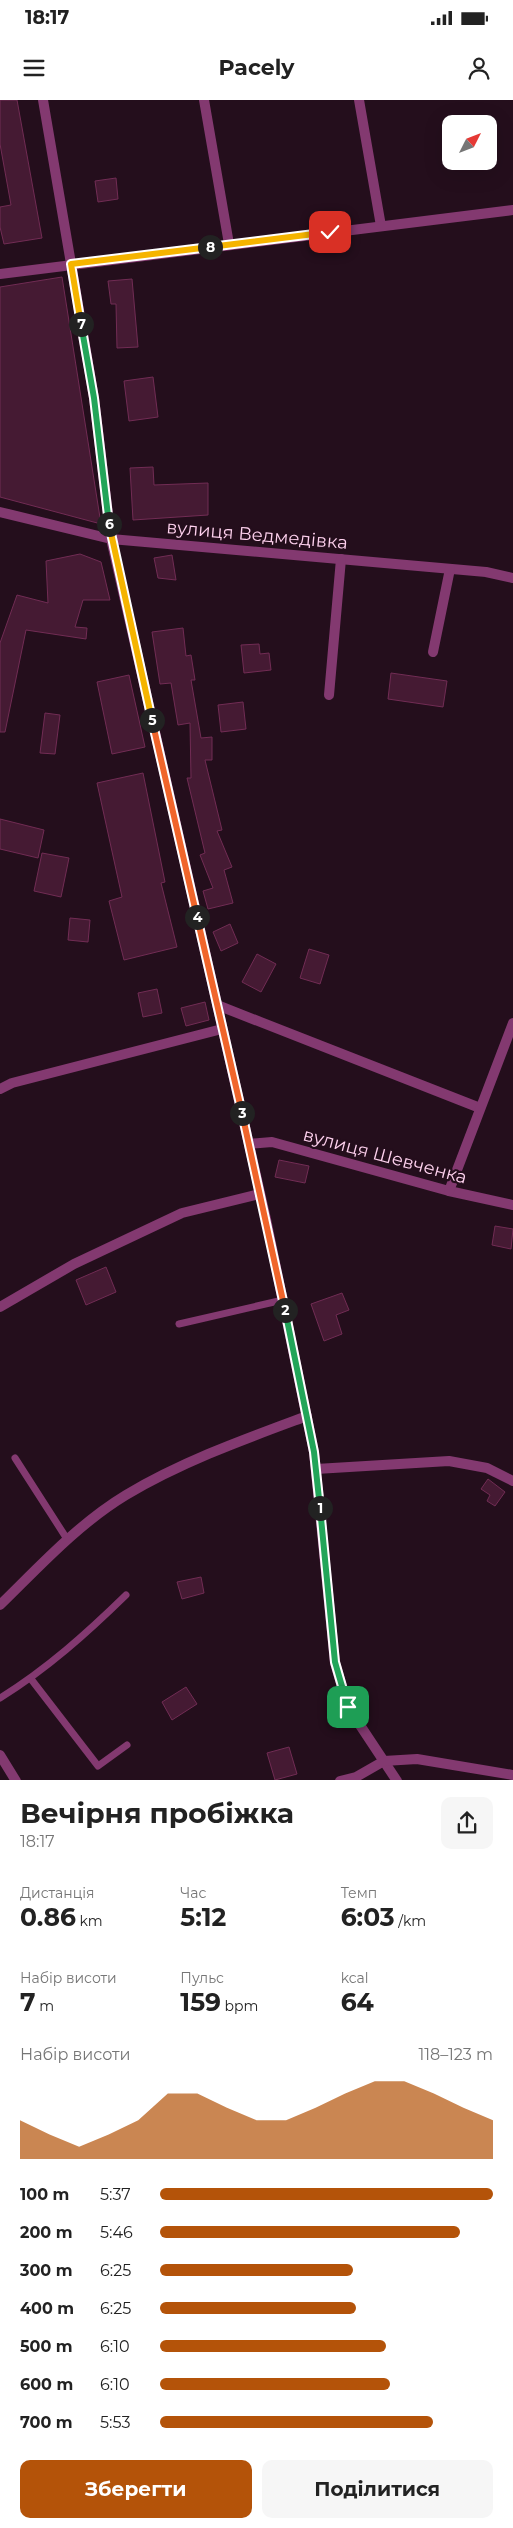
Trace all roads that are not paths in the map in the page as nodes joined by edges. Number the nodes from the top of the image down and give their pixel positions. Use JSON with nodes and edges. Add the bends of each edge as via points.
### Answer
{"nodes":[{"id":1,"x":43,"y":100,"type":"edge"},
{"id":2,"x":204,"y":100,"type":"edge"},
{"id":3,"x":358,"y":100,"type":"edge"},
{"id":4,"x":513,"y":210,"type":"edge"},
{"id":5,"x":381,"y":226,"type":"junction"},
{"id":6,"x":229,"y":244,"type":"junction"},
{"id":7,"x":71,"y":264,"type":"junction"},
{"id":8,"x":0,"y":274,"type":"edge"},
{"id":9,"x":0,"y":512,"type":"edge"},
{"id":10,"x":111,"y":539,"type":"junction"},
{"id":11,"x":341,"y":559,"type":"junction"},
{"id":12,"x":450,"y":569,"type":"junction"},
{"id":13,"x":513,"y":578,"type":"edge"},
{"id":14,"x":434,"y":652,"type":"dead end"},
{"id":15,"x":329,"y":695,"type":"dead end"},
{"id":16,"x":217,"y":1005,"type":"junction"},
{"id":17,"x":513,"y":1023,"type":"edge"},
{"id":18,"x":222,"y":1028,"type":"junction"},
{"id":19,"x":0,"y":1089,"type":"edge"},
{"id":20,"x":480,"y":1108,"type":"junction"},
{"id":21,"x":249,"y":1144,"type":"junction"},
{"id":22,"x":449,"y":1191,"type":"junction"},
{"id":23,"x":260,"y":1194,"type":"junction"},
{"id":24,"x":513,"y":1205,"type":"edge"},
{"id":25,"x":283,"y":1300,"type":"junction"},
{"id":26,"x":0,"y":1307,"type":"edge"},
{"id":27,"x":178,"y":1324,"type":"dead end"},
{"id":28,"x":307,"y":1416,"type":"junction"},
{"id":29,"x":16,"y":1458,"type":"dead end"},
{"id":30,"x":316,"y":1469,"type":"junction"},
{"id":31,"x":513,"y":1481,"type":"edge"},
{"id":32,"x":67,"y":1539,"type":"junction"},
{"id":33,"x":126,"y":1595,"type":"dead end"},
{"id":34,"x":0,"y":1605,"type":"edge"},
{"id":35,"x":30,"y":1679,"type":"junction"},
{"id":36,"x":0,"y":1698,"type":"edge"},
{"id":37,"x":127,"y":1745,"type":"dead end"},
{"id":38,"x":0,"y":1755,"type":"edge"},
{"id":39,"x":384,"y":1761,"type":"junction"},
{"id":40,"x":513,"y":1776,"type":"edge"},
{"id":41,"x":16,"y":1780,"type":"edge"},
{"id":42,"x":340,"y":1780,"type":"edge"},
{"id":43,"x":397,"y":1780,"type":"edge"}],
"edges":[{"from":1,"to":7,"type":"street"},
{"from":2,"to":6,"type":"street"},
{"from":3,"to":5,"type":"street"},
{"from":4,"to":5,"type":"street"},
{"from":5,"to":6,"type":"street"},
{"from":6,"to":7,"type":"street"},
{"from":7,"to":8,"type":"street"},
{"from":7,"to":10,"type":"street","via":[[94,398]]},
{"from":9,"to":10,"type":"street","name":"вулиця Ведмедівка"},
{"from":10,"to":11,"type":"street","name":"вулиця Ведмедівка"},
{"from":10,"to":16,"type":"street"},
{"from":11,"to":12,"type":"street","name":"вулиця Ведмедівка"},
{"from":11,"to":15,"type":"street"},
{"from":12,"to":13,"type":"street","name":"вулиця Ведмедівка"},
{"from":12,"to":14,"type":"street"},
{"from":16,"to":18,"type":"street"},
{"from":16,"to":20,"type":"street"},
{"from":17,"to":20,"type":"street"},
{"from":18,"to":19,"type":"street","via":[[12,1083]]},
{"from":18,"to":21,"type":"street"},
{"from":20,"to":22,"type":"street"},
{"from":21,"to":22,"type":"street","name":"вулиця Шевченка","via":[[272,1142]]},
{"from":21,"to":23,"type":"street"},
{"from":22,"to":24,"type":"street","name":"вулиця Шевченка"},
{"from":23,"to":25,"type":"street"},
{"from":23,"to":26,"type":"street","via":[[182,1214],[74,1264]]},
{"from":25,"to":27,"type":"lane"},
{"from":25,"to":28,"type":"street"},
{"from":28,"to":30,"type":"street"},
{"from":28,"to":32,"type":"street","via":[[206,1453],[125,1496]]},
{"from":29,"to":32,"type":"lane"},
{"from":30,"to":31,"type":"street","via":[[449,1461],[487,1468]]},
{"from":30,"to":39,"type":"street","via":[[335,1662],[348,1707]]},
{"from":32,"to":34,"type":"street"},
{"from":33,"to":35,"type":"lane","via":[[82,1637]]},
{"from":35,"to":36,"type":"lane"},
{"from":35,"to":37,"type":"lane","via":[[98,1766]]},
{"from":38,"to":41,"type":"street"},
{"from":39,"to":40,"type":"street","via":[[417,1759]]},
{"from":39,"to":42,"type":"street","via":[[356,1777]]},
{"from":39,"to":43,"type":"street"}]}
